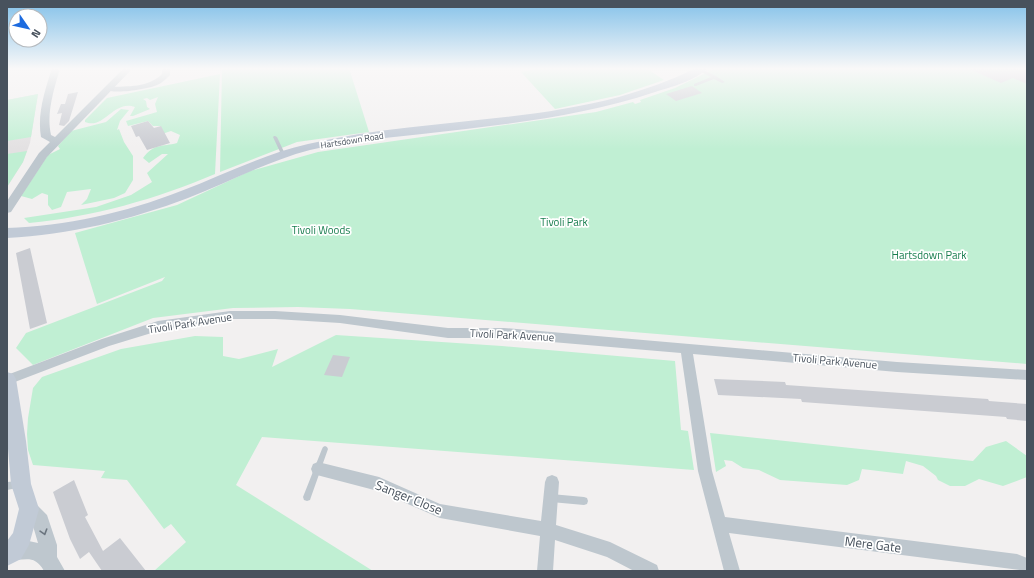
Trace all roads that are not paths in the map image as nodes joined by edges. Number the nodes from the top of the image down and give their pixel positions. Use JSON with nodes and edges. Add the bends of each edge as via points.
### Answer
{"nodes":[{"id":1,"x":49,"y":95,"type":"edge"},
{"id":2,"x":103,"y":95,"type":"edge"},
{"id":3,"x":635,"y":95,"type":"edge"},
{"id":4,"x":275,"y":137,"type":"dead end"},
{"id":5,"x":56,"y":141,"type":"junction"},
{"id":6,"x":283,"y":154,"type":"junction"},
{"id":7,"x":7,"y":209,"type":"edge"},
{"id":8,"x":7,"y":233,"type":"edge"},
{"id":9,"x":686,"y":348,"type":"junction"},
{"id":10,"x":1027,"y":374,"type":"edge"},
{"id":11,"x":7,"y":379,"type":"edge"},
{"id":12,"x":325,"y":450,"type":"dead end"},
{"id":13,"x":318,"y":469,"type":"junction"},
{"id":14,"x":552,"y":482,"type":"dead end"},
{"id":15,"x":14,"y":485,"type":"edge"},
{"id":16,"x":307,"y":497,"type":"dead end"},
{"id":17,"x":551,"y":498,"type":"junction"},
{"id":18,"x":584,"y":501,"type":"dead end"},
{"id":19,"x":29,"y":509,"type":"junction"},
{"id":20,"x":718,"y":524,"type":"junction"},
{"id":21,"x":548,"y":530,"type":"junction"},
{"id":22,"x":10,"y":553,"type":"edge"},
{"id":23,"x":51,"y":565,"type":"edge"},
{"id":24,"x":1027,"y":566,"type":"edge"},
{"id":25,"x":545,"y":571,"type":"edge"},
{"id":26,"x":652,"y":571,"type":"edge"},
{"id":27,"x":732,"y":571,"type":"edge"}],
"edges":[{"from":1,"to":5,"type":"street","via":[[44,131],[49,140]]},
{"from":2,"to":5,"type":"street"},
{"from":3,"to":6,"type":"main road","name":"Hartsdown Road","via":[[567,113],[339,141]]},
{"from":4,"to":6,"type":"lane"},
{"from":5,"to":7,"type":"street","via":[[43,155]]},
{"from":6,"to":8,"type":"main road","name":"Hartsdown Road","via":[[182,196],[128,212],[46,230]]},
{"from":9,"to":10,"type":"street","name":"Tivoli Park Avenue","via":[[897,367]]},
{"from":9,"to":11,"type":"street","name":"Tivoli Park Avenue","via":[[504,333],[448,333],[340,319],[230,315],[158,326],[106,342]]},
{"from":9,"to":20,"type":"street","via":[[705,471]]},
{"from":11,"to":15,"type":"main road","via":[[17,440]]},
{"from":12,"to":13,"type":"lane"},
{"from":13,"to":16,"type":"lane"},
{"from":13,"to":21,"type":"street","name":"Sanger Close","via":[[379,484],[440,511]]},
{"from":14,"to":17,"type":"street"},
{"from":15,"to":19,"type":"main road"},
{"from":17,"to":18,"type":"lane"},
{"from":17,"to":21,"type":"street"},
{"from":19,"to":22,"type":"main road","via":[[22,538]]},
{"from":19,"to":23,"type":"street","one_way":true,"via":[[41,521]]},
{"from":20,"to":24,"type":"street","name":"Mere Gate","via":[[1017,562]]},
{"from":20,"to":27,"type":"street"},
{"from":21,"to":25,"type":"street"},
{"from":21,"to":26,"type":"street","name":"Sanger Close","via":[[610,550]]},
{"from":22,"to":23,"type":"street","via":[[35,550]]}]}
